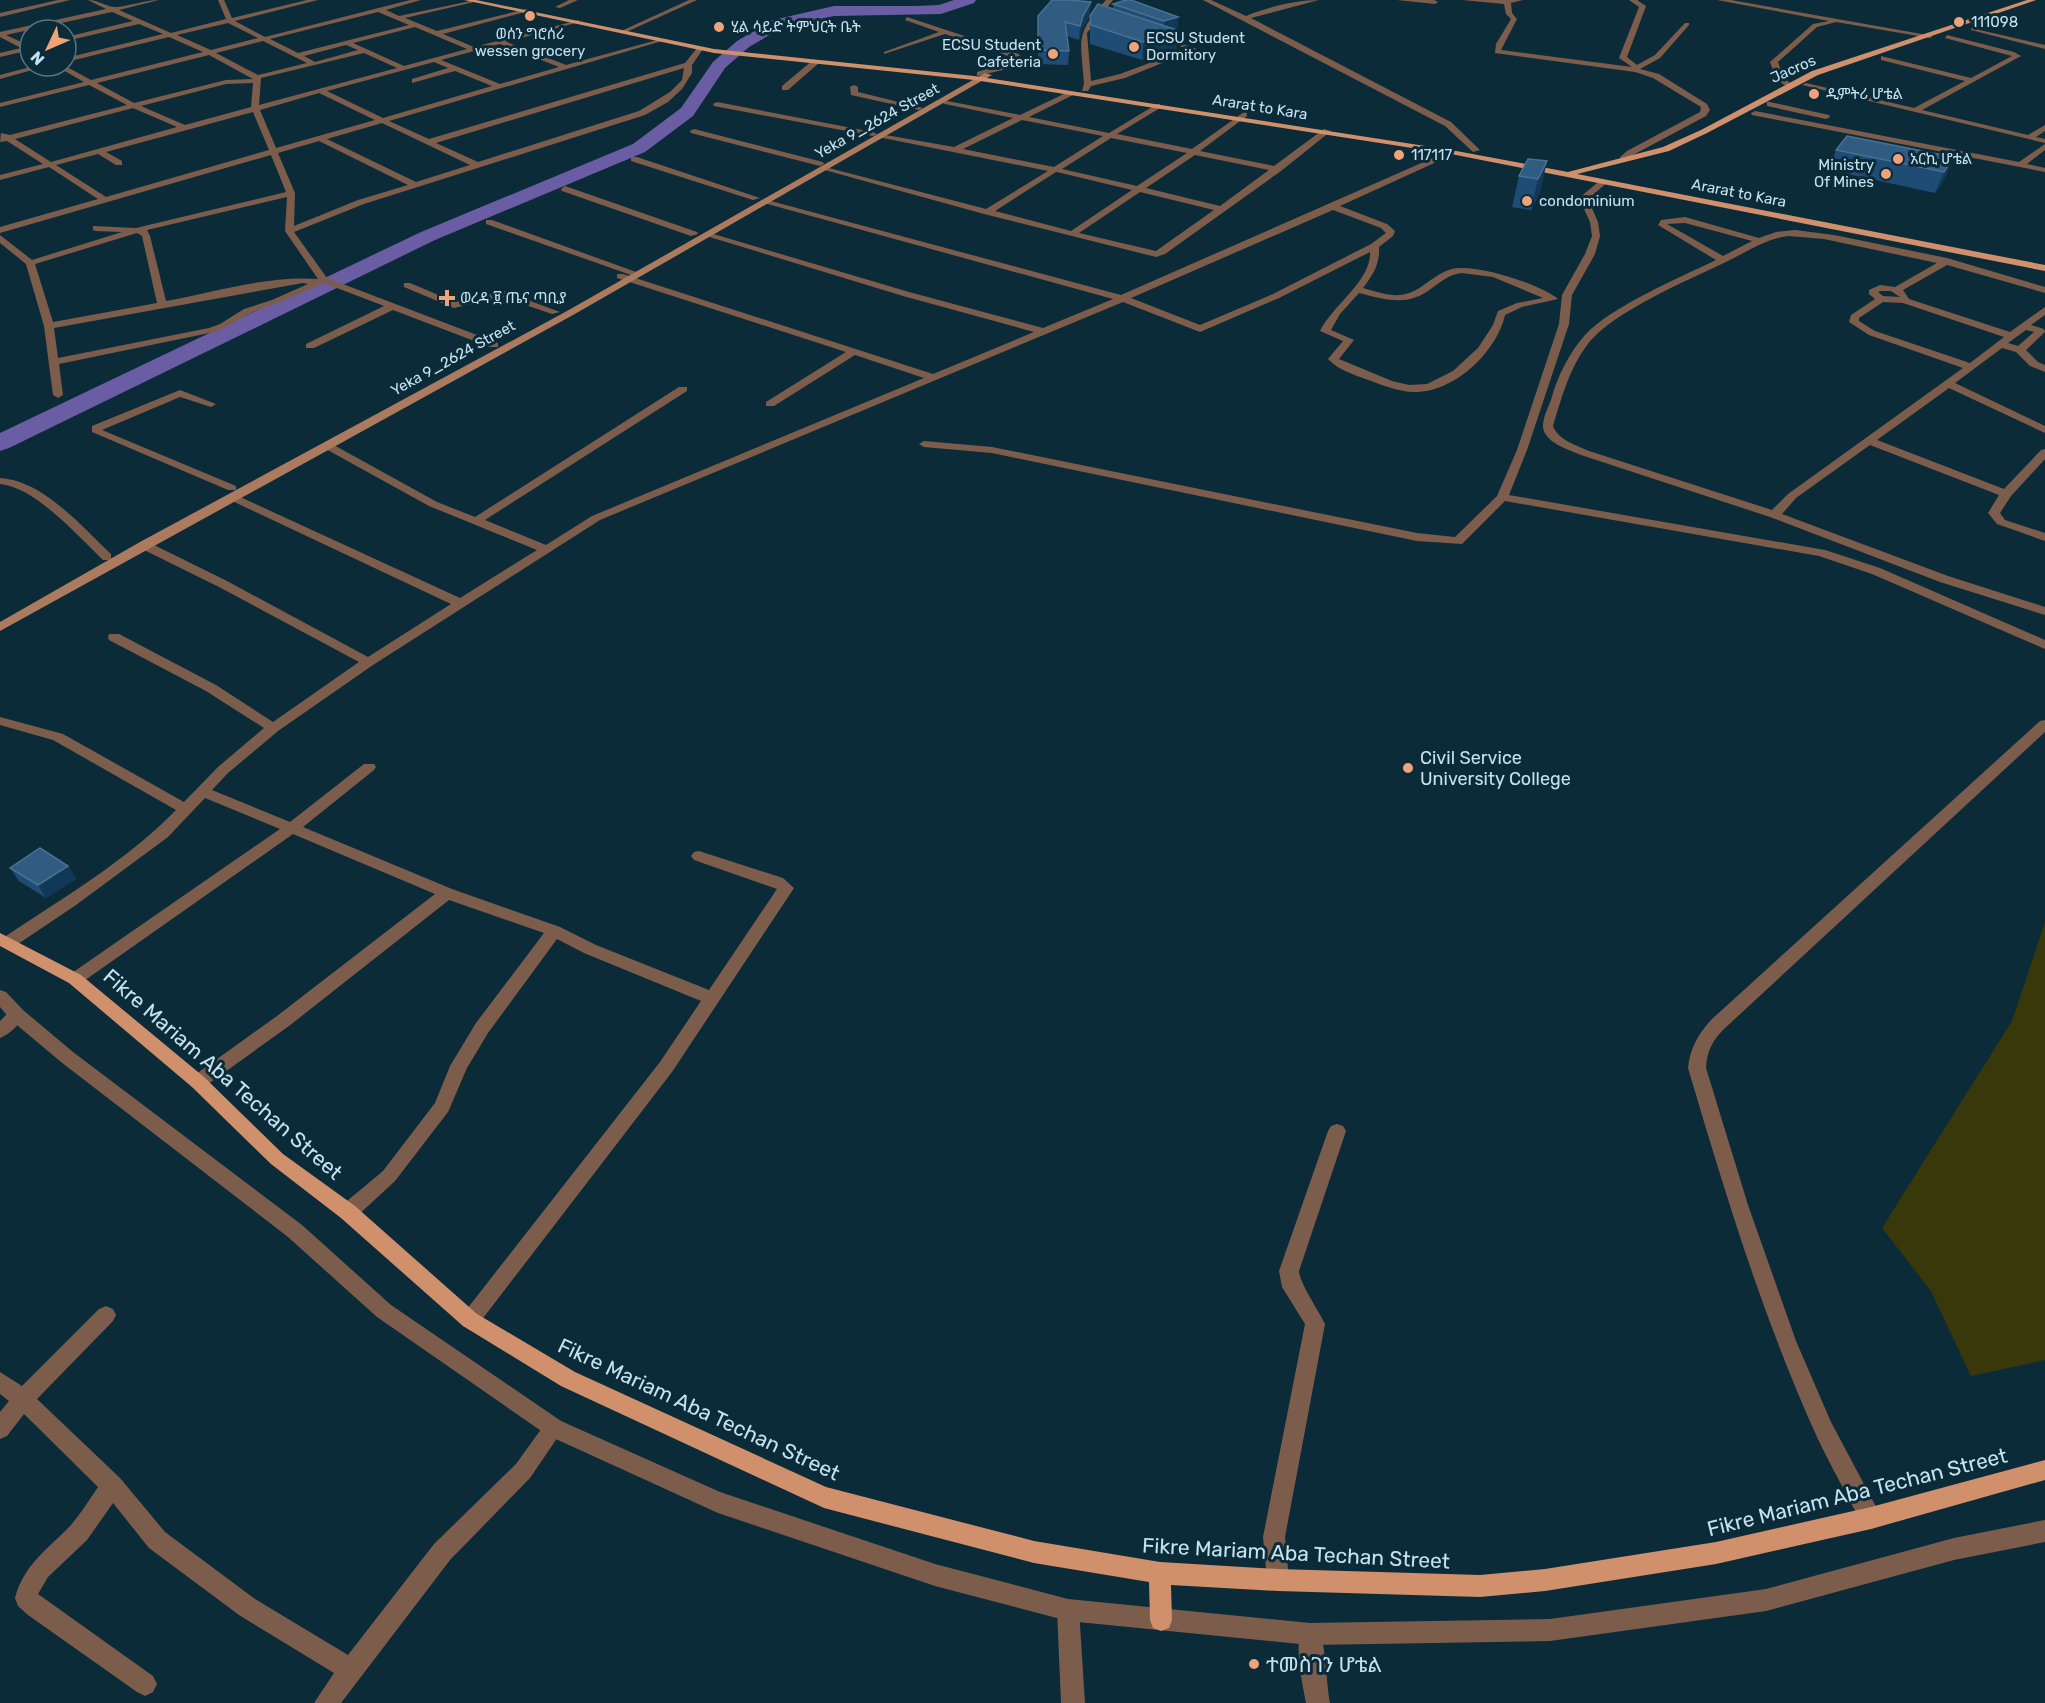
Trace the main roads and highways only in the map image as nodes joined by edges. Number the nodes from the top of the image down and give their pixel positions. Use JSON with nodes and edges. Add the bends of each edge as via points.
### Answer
{"nodes":[{"id":1,"x":467,"y":0,"type":"edge"},
{"id":2,"x":495,"y":0,"type":"edge"},
{"id":3,"x":2030,"y":0,"type":"edge"},
{"id":4,"x":472,"y":1,"type":"edge"},
{"id":5,"x":2045,"y":3,"type":"edge"},
{"id":6,"x":625,"y":31,"type":"junction"},
{"id":7,"x":695,"y":47,"type":"junction"},
{"id":8,"x":741,"y":52,"type":"junction"},
{"id":9,"x":886,"y":66,"type":"junction"},
{"id":10,"x":1815,"y":73,"type":"junction"},
{"id":11,"x":983,"y":76,"type":"junction"},
{"id":12,"x":1827,"y":77,"type":"junction"},
{"id":13,"x":954,"y":89,"type":"junction"},
{"id":14,"x":963,"y":91,"type":"junction"},
{"id":15,"x":1242,"y":116,"type":"junction"},
{"id":16,"x":823,"y":167,"type":"junction"},
{"id":17,"x":1585,"y":169,"type":"junction"},
{"id":18,"x":1570,"y":174,"type":"junction"},
{"id":19,"x":1605,"y":177,"type":"junction"},
{"id":20,"x":760,"y":200,"type":"junction"},
{"id":21,"x":2045,"y":262,"type":"edge"},
{"id":22,"x":2045,"y":268,"type":"edge"},
{"id":23,"x":629,"y":275,"type":"junction"},
{"id":24,"x":233,"y":493,"type":"junction"},
{"id":25,"x":0,"y":617,"type":"edge"},
{"id":26,"x":0,"y":627,"type":"edge"},
{"id":27,"x":5,"y":940,"type":"edge"},
{"id":28,"x":2045,"y":1470,"type":"edge"},
{"id":29,"x":1160,"y":1573,"type":"junction"},
{"id":30,"x":1161,"y":1620,"type":"road end"}],
"edges":[{"from":1,"to":4,"type":"main road","name":"Ararat to Kara"},
{"from":2,"to":6,"type":"main road","name":"Ararat to Kara"},
{"from":3,"to":10,"type":"main road","name":"Jacros"},
{"from":4,"to":6,"type":"main road","name":"Ararat to Kara"},
{"from":5,"to":12,"type":"main road","name":"Jacros"},
{"from":6,"to":7,"type":"main road","name":"Ararat to Kara"},
{"from":6,"to":7,"type":"main road","name":"Ararat to Kara"},
{"from":7,"to":8,"type":"main road","name":"Ararat to Kara"},
{"from":7,"to":8,"type":"main road","name":"Ararat to Kara"},
{"from":8,"to":9,"type":"main road","name":"Ararat to Kara"},
{"from":8,"to":9,"type":"main road","name":"Ararat to Kara"},
{"from":9,"to":11,"type":"main road","name":"Ararat to Kara"},
{"from":10,"to":12,"type":"main road"},
{"from":10,"to":17,"type":"main road","name":"Jacros","via":[[1674,146]]},
{"from":11,"to":13,"type":"main road","name":"Yeka 9_2624 Street"},
{"from":11,"to":14,"type":"main road","name":"Yeka 9_2624 Street"},
{"from":11,"to":15,"type":"main road","name":"Ararat to Kara","via":[[1070,93]]},
{"from":11,"to":15,"type":"main road","name":"Ararat to Kara","via":[[1087,87]]},
{"from":12,"to":19,"type":"main road","name":"Jacros","via":[[1675,154]]},
{"from":13,"to":14,"type":"main road"},
{"from":13,"to":16,"type":"main road","name":"Yeka 9_2624 Street"},
{"from":14,"to":16,"type":"main road","name":"Yeka 9_2624 Street"},
{"from":15,"to":17,"type":"main road","name":"Ararat to Kara"},
{"from":15,"to":18,"type":"main road","name":"Ararat to Kara"},
{"from":16,"to":20,"type":"main road","name":"Yeka 9_2624 Street"},
{"from":17,"to":18,"type":"main road","name":"Jacros"},
{"from":17,"to":19,"type":"main road","name":"Ararat to Kara"},
{"from":18,"to":19,"type":"main road","name":"Ararat to Kara"},
{"from":19,"to":21,"type":"main road","name":"Ararat to Kara"},
{"from":19,"to":22,"type":"main road","name":"Ararat to Kara"},
{"from":20,"to":23,"type":"main road","name":"Yeka 9_2624 Street","via":[[707,234]]},
{"from":20,"to":23,"type":"main road","name":"Yeka 9_2624 Street","via":[[694,234]]},
{"from":23,"to":24,"type":"main road","name":"Yeka 9_2624 Street","via":[[494,345]]},
{"from":23,"to":24,"type":"main road","name":"Yeka 9_2624 Street","via":[[328,446]]},
{"from":24,"to":25,"type":"main road","name":"Yeka 9_2624 Street"},
{"from":24,"to":26,"type":"main road","name":"Yeka 9_2624 Street"},
{"from":27,"to":29,"type":"main road","name":"Fikre Mariam Aba Techan Street","via":[[75,979],[198,1082],[277,1159],[348,1212],[470,1320],[568,1379],[824,1497],[1035,1552]]},
{"from":28,"to":29,"type":"main road","name":"Fikre Mariam Aba Techan Street","via":[[1871,1518],[1716,1553],[1545,1580],[1480,1586]]},
{"from":29,"to":30,"type":"main road"}]}
